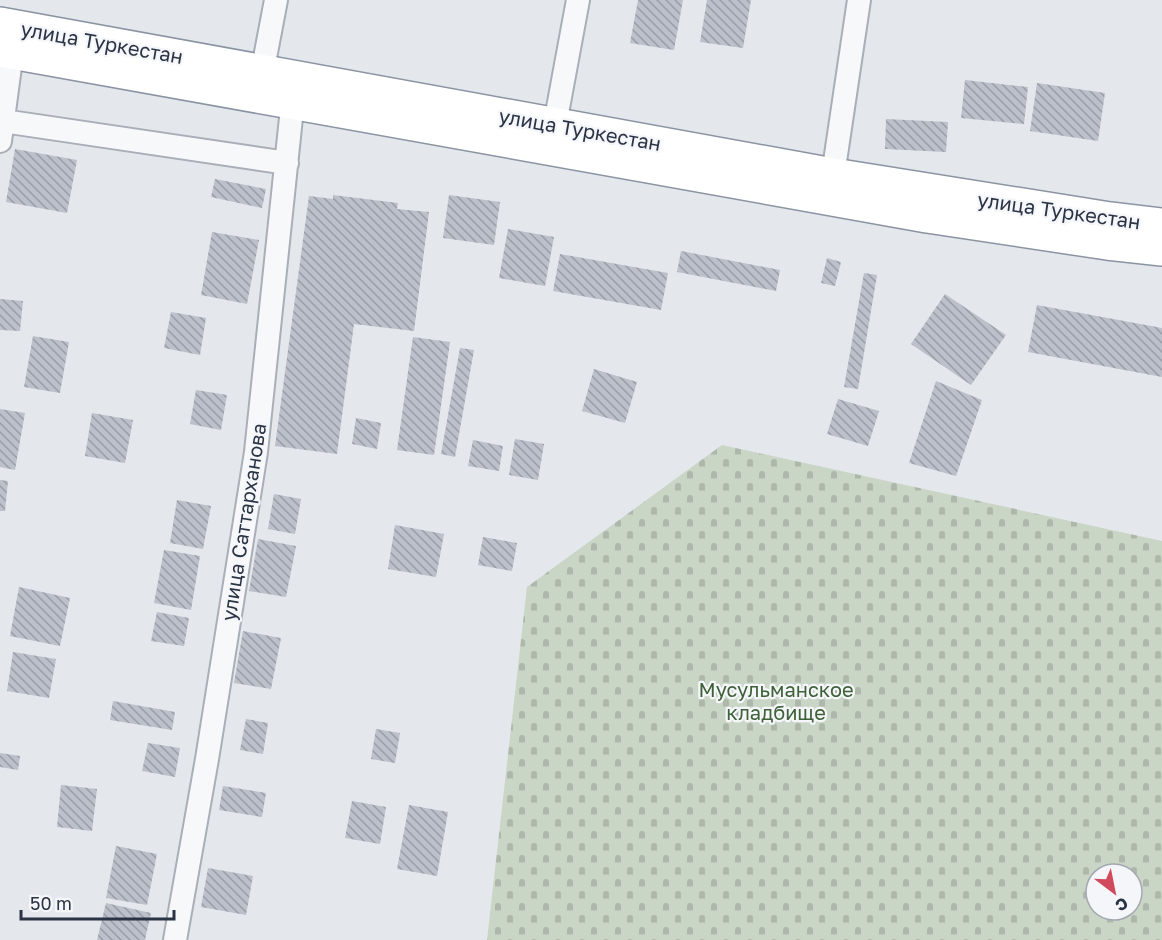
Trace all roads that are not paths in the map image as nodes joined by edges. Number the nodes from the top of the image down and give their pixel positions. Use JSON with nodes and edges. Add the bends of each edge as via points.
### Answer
{"nodes":[{"id":1,"x":276,"y":0,"type":"edge"},
{"id":2,"x":578,"y":0,"type":"edge"},
{"id":3,"x":859,"y":0,"type":"edge"},
{"id":4,"x":4,"y":42,"type":"edge"},
{"id":5,"x":260,"y":83,"type":"junction"},
{"id":6,"x":294,"y":89,"type":"junction"},
{"id":7,"x":555,"y":124,"type":"junction"},
{"id":8,"x":2,"y":131,"type":"edge"},
{"id":9,"x":287,"y":163,"type":"junction"},
{"id":10,"x":833,"y":175,"type":"junction"},
{"id":11,"x":1162,"y":225,"type":"edge"},
{"id":12,"x":1162,"y":249,"type":"edge"},
{"id":13,"x":175,"y":940,"type":"edge"}],
"edges":[{"from":1,"to":5,"type":"street"},
{"from":2,"to":7,"type":"street"},
{"from":3,"to":10,"type":"street"},
{"from":4,"to":5,"type":"highway","name":"улица Туркестан"},
{"from":4,"to":8,"type":"street"},
{"from":5,"to":6,"type":"highway","name":"улица Туркестан"},
{"from":6,"to":7,"type":"highway","name":"улица Туркестан"},
{"from":6,"to":9,"type":"street","name":"улица Саттарханова"},
{"from":6,"to":12,"type":"highway","name":"улица Туркестан","via":[[927,216]]},
{"from":7,"to":10,"type":"highway","name":"улица Туркестан"},
{"from":8,"to":9,"type":"street"},
{"from":9,"to":13,"type":"street","name":"улица Саттарханова","via":[[256,452]]},
{"from":10,"to":11,"type":"highway","name":"улица Туркестан"}]}
